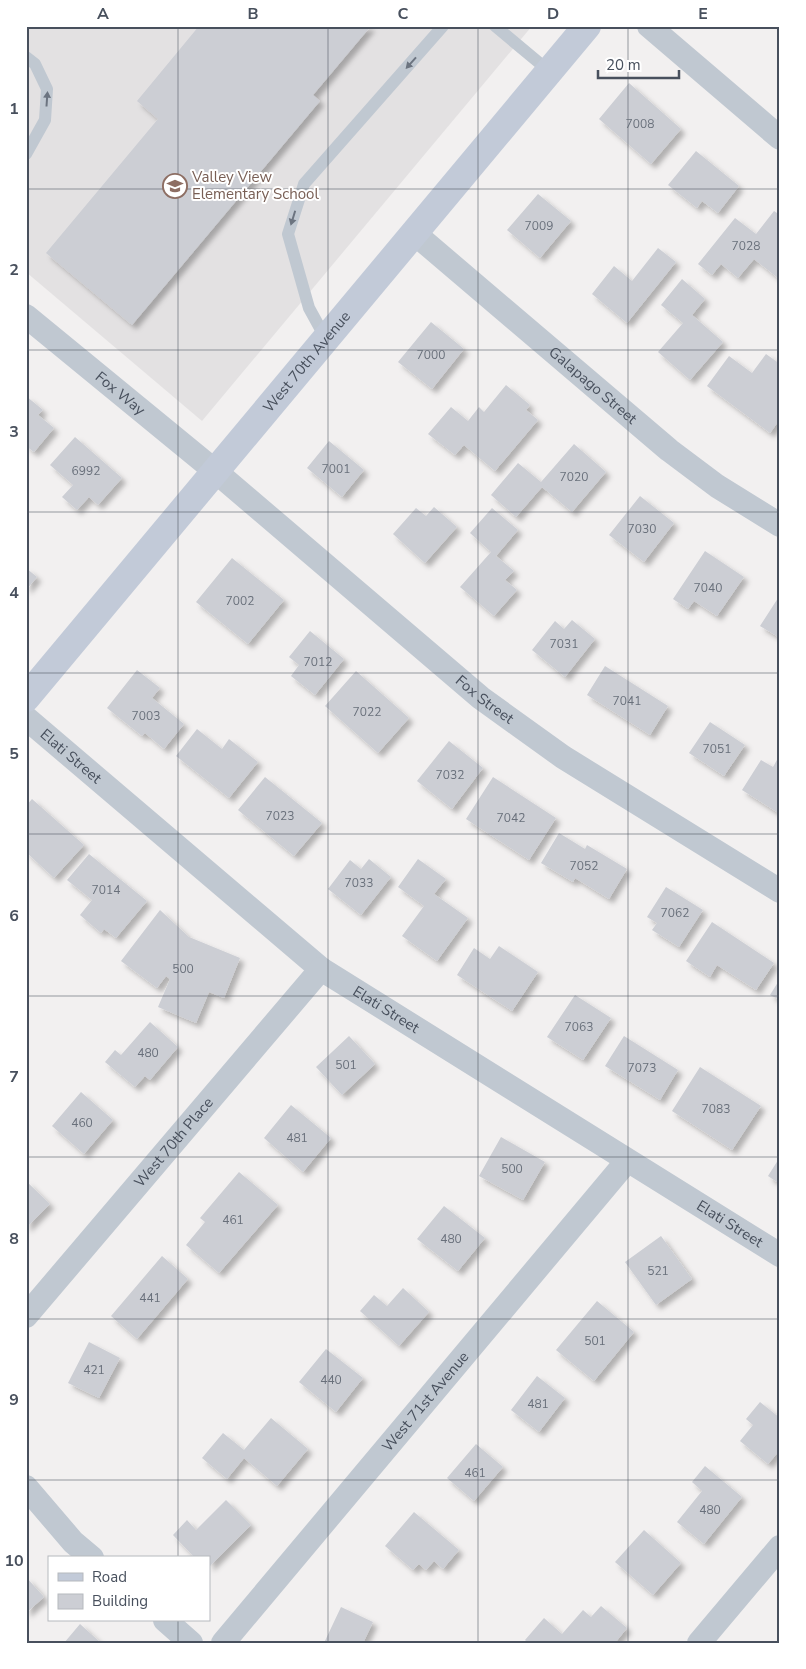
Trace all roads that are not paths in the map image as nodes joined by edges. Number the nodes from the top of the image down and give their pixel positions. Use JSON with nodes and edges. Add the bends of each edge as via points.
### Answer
{"nodes":[{"id":1,"x":443,"y":26,"type":"edge"},
{"id":2,"x":494,"y":26,"type":"edge"},
{"id":3,"x":587,"y":26,"type":"edge"},
{"id":4,"x":649,"y":26,"type":"edge"},
{"id":5,"x":26,"y":57,"type":"edge"},
{"id":6,"x":549,"y":71,"type":"junction"},
{"id":7,"x":780,"y":138,"type":"edge"},
{"id":8,"x":28,"y":146,"type":"edge"},
{"id":9,"x":414,"y":233,"type":"junction"},
{"id":10,"x":26,"y":316,"type":"edge"},
{"id":11,"x":326,"y":339,"type":"junction"},
{"id":12,"x":215,"y":471,"type":"junction"},
{"id":13,"x":780,"y":525,"type":"edge"},
{"id":14,"x":26,"y":698,"type":"edge"},
{"id":15,"x":26,"y":718,"type":"edge"},
{"id":16,"x":780,"y":891,"type":"edge"},
{"id":17,"x":321,"y":969,"type":"junction"},
{"id":18,"x":627,"y":1161,"type":"junction"},
{"id":19,"x":780,"y":1255,"type":"edge"},
{"id":20,"x":26,"y":1316,"type":"edge"},
{"id":21,"x":26,"y":1487,"type":"edge"},
{"id":22,"x":780,"y":1547,"type":"edge"},
{"id":23,"x":90,"y":1556,"type":"edge"},
{"id":24,"x":167,"y":1622,"type":"edge"},
{"id":25,"x":191,"y":1643,"type":"edge"},
{"id":26,"x":223,"y":1643,"type":"edge"},
{"id":27,"x":699,"y":1643,"type":"edge"}],
"edges":[{"from":1,"to":11,"type":"lane","one_way":true,"via":[[304,184],[288,234],[309,308]]},
{"from":2,"to":6,"type":"lane"},
{"from":3,"to":6,"type":"main road","name":"West 70th Avenue"},
{"from":4,"to":7,"type":"street"},
{"from":8,"to":5,"type":"lane","one_way":true,"via":[[46,120],[47,89],[35,64]]},
{"from":6,"to":9,"type":"main road","name":"West 70th Avenue"},
{"from":9,"to":11,"type":"main road","name":"West 70th Avenue"},
{"from":9,"to":13,"type":"street","name":"Galapago Street","via":[[668,450],[725,492]]},
{"from":10,"to":12,"type":"street","name":"Fox Way"},
{"from":11,"to":12,"type":"main road","name":"West 70th Avenue"},
{"from":12,"to":14,"type":"main road","name":"West 70th Avenue"},
{"from":12,"to":16,"type":"street","name":"Fox Street","via":[[481,698],[563,756]]},
{"from":15,"to":17,"type":"street","name":"Elati Street"},
{"from":17,"to":18,"type":"street","name":"Elati Street"},
{"from":17,"to":20,"type":"street","name":"West 70th Place"},
{"from":18,"to":19,"type":"street","name":"Elati Street"},
{"from":18,"to":26,"type":"street","name":"West 71st Avenue"},
{"from":21,"to":23,"type":"street","via":[[73,1542]]},
{"from":22,"to":27,"type":"street"},
{"from":24,"to":25,"type":"street"}]}
